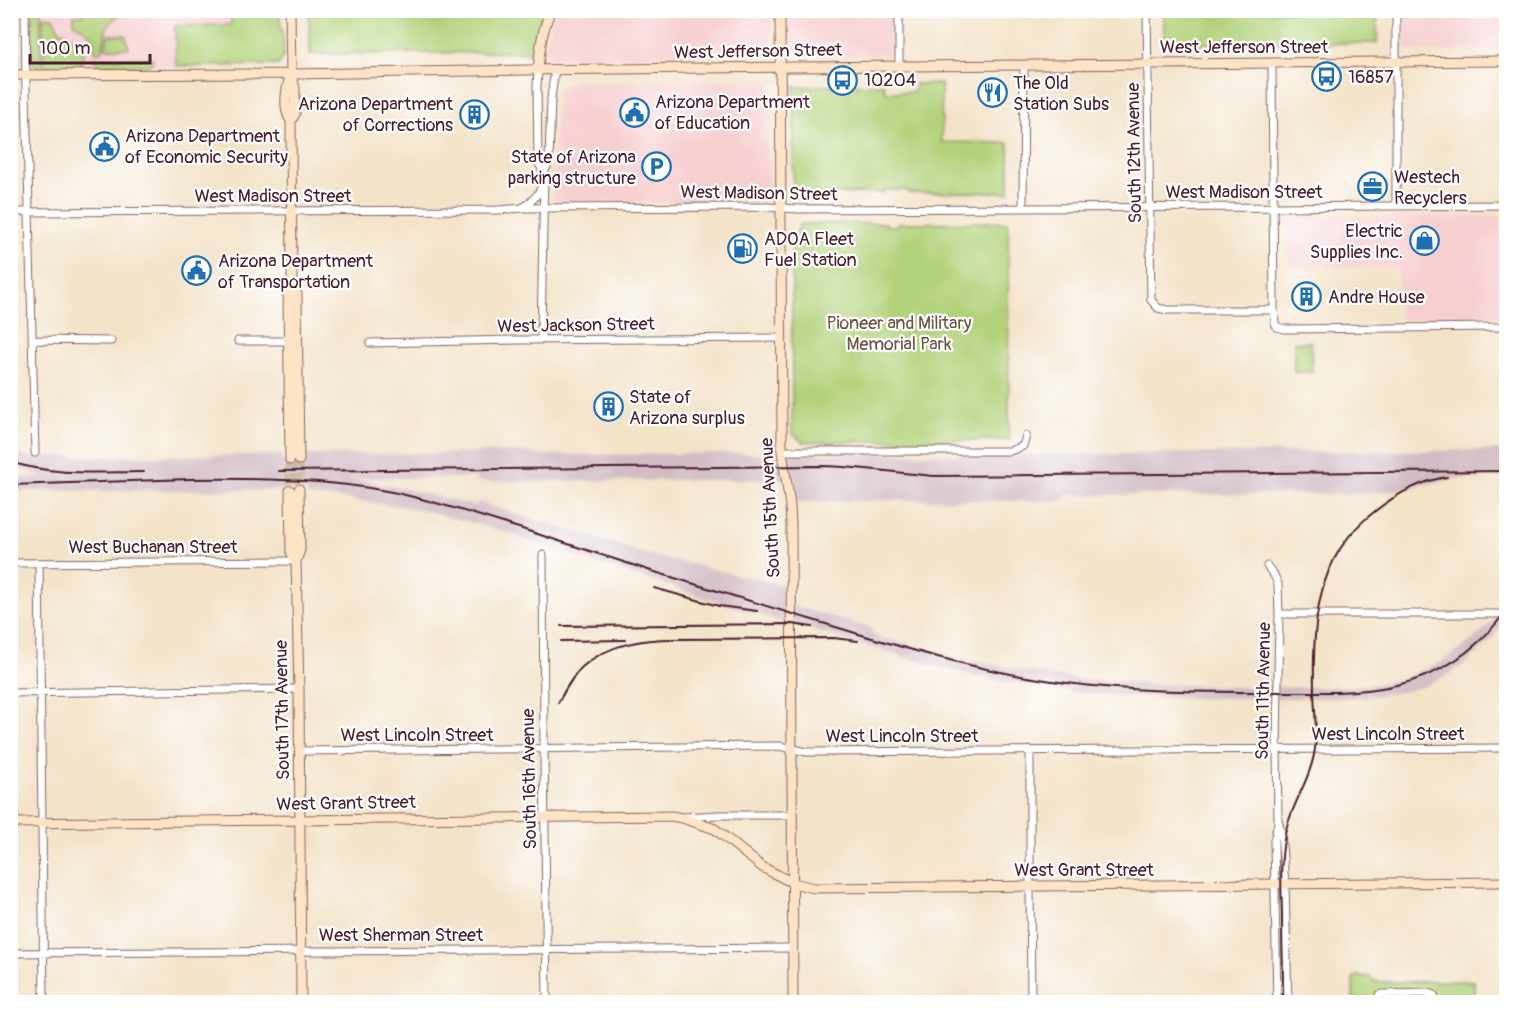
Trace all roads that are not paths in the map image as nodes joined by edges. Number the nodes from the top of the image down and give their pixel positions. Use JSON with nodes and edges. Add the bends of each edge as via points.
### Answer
{"nodes":[{"id":1,"x":25,"y":10,"type":"edge"},
{"id":2,"x":290,"y":10,"type":"edge"},
{"id":3,"x":551,"y":10,"type":"edge"},
{"id":4,"x":780,"y":10,"type":"edge"},
{"id":5,"x":899,"y":10,"type":"edge"},
{"id":6,"x":1147,"y":10,"type":"edge"},
{"id":7,"x":1395,"y":10,"type":"edge"},
{"id":8,"x":1506,"y":61,"type":"edge"},
{"id":9,"x":1396,"y":62,"type":"junction"},
{"id":10,"x":1148,"y":64,"type":"junction"},
{"id":11,"x":1272,"y":64,"type":"junction"},
{"id":12,"x":899,"y":66,"type":"junction"},
{"id":13,"x":1024,"y":66,"type":"junction"},
{"id":14,"x":780,"y":67,"type":"junction"},
{"id":15,"x":555,"y":69,"type":"junction"},
{"id":16,"x":538,"y":70,"type":"junction"},
{"id":17,"x":291,"y":74,"type":"junction"},
{"id":18,"x":10,"y":75,"type":"edge"},
{"id":19,"x":26,"y":75,"type":"junction"},
{"id":20,"x":544,"y":173,"type":"junction"},
{"id":21,"x":1506,"y":205,"type":"edge"},
{"id":22,"x":1396,"y":206,"type":"junction"},
{"id":23,"x":1023,"y":207,"type":"junction"},
{"id":24,"x":1150,"y":207,"type":"junction"},
{"id":25,"x":1274,"y":207,"type":"junction"},
{"id":26,"x":522,"y":208,"type":"junction"},
{"id":27,"x":542,"y":208,"type":"junction"},
{"id":28,"x":782,"y":208,"type":"junction"},
{"id":29,"x":291,"y":211,"type":"junction"},
{"id":30,"x":10,"y":212,"type":"edge"},
{"id":31,"x":30,"y":212,"type":"junction"},
{"id":32,"x":1274,"y":310,"type":"junction"},
{"id":33,"x":1506,"y":327,"type":"edge"},
{"id":34,"x":782,"y":338,"type":"junction"},
{"id":35,"x":541,"y":339,"type":"junction"},
{"id":36,"x":33,"y":340,"type":"junction"},
{"id":37,"x":111,"y":341,"type":"dead end"},
{"id":38,"x":238,"y":341,"type":"dead end"},
{"id":39,"x":293,"y":341,"type":"junction"},
{"id":40,"x":370,"y":343,"type":"dead end"},
{"id":41,"x":1026,"y":436,"type":"dead end"},
{"id":42,"x":782,"y":451,"type":"junction"},
{"id":43,"x":35,"y":453,"type":"dead end"},
{"id":44,"x":294,"y":460,"type":"tunnel mouth"},
{"id":45,"x":295,"y":490,"type":"tunnel mouth"},
{"id":46,"x":543,"y":555,"type":"dead end"},
{"id":47,"x":296,"y":561,"type":"junction"},
{"id":48,"x":10,"y":563,"type":"edge"},
{"id":49,"x":39,"y":563,"type":"junction"},
{"id":50,"x":1267,"y":566,"type":"dead end"},
{"id":51,"x":1279,"y":614,"type":"junction"},
{"id":52,"x":1506,"y":614,"type":"edge"},
{"id":53,"x":298,"y":689,"type":"junction"},
{"id":54,"x":41,"y":692,"type":"junction"},
{"id":55,"x":10,"y":693,"type":"edge"},
{"id":56,"x":1506,"y":748,"type":"edge"},
{"id":57,"x":544,"y":749,"type":"junction"},
{"id":58,"x":791,"y":749,"type":"junction"},
{"id":59,"x":1277,"y":749,"type":"junction"},
{"id":60,"x":1030,"y":750,"type":"junction"},
{"id":61,"x":299,"y":751,"type":"junction"},
{"id":62,"x":792,"y":815,"type":"junction"},
{"id":63,"x":544,"y":818,"type":"junction"},
{"id":64,"x":682,"y":818,"type":"junction"},
{"id":65,"x":299,"y":820,"type":"junction"},
{"id":66,"x":1278,"y":820,"type":"junction"},
{"id":67,"x":43,"y":822,"type":"junction"},
{"id":68,"x":10,"y":823,"type":"edge"},
{"id":69,"x":1506,"y":882,"type":"edge"},
{"id":70,"x":793,"y":883,"type":"junction"},
{"id":71,"x":1275,"y":885,"type":"junction"},
{"id":72,"x":1285,"y":885,"type":"junction"},
{"id":73,"x":1030,"y":886,"type":"junction"},
{"id":74,"x":792,"y":948,"type":"junction"},
{"id":75,"x":546,"y":950,"type":"junction"},
{"id":76,"x":301,"y":951,"type":"junction"},
{"id":77,"x":10,"y":953,"type":"edge"},
{"id":78,"x":44,"y":953,"type":"junction"},
{"id":79,"x":1378,"y":999,"type":"edge"},
{"id":80,"x":44,"y":1002,"type":"edge"},
{"id":81,"x":301,"y":1002,"type":"edge"},
{"id":82,"x":547,"y":1002,"type":"edge"},
{"id":83,"x":793,"y":1002,"type":"edge"},
{"id":84,"x":1032,"y":1002,"type":"edge"},
{"id":85,"x":1277,"y":1002,"type":"edge"},
{"id":86,"x":1288,"y":1002,"type":"edge"},
{"id":87,"x":1436,"y":1002,"type":"edge"}],
"edges":[{"from":1,"to":19,"type":"street"},
{"from":2,"to":17,"type":"main road"},
{"from":3,"to":16,"type":"main road","via":[[542,37]]},
{"from":4,"to":14,"type":"main road","name":"South 15th Avenue"},
{"from":5,"to":12,"type":"street"},
{"from":6,"to":10,"type":"street","name":"South 12th Avenue"},
{"from":7,"to":9,"type":"street"},
{"from":8,"to":9,"type":"main road","name":"West Jefferson Street"},
{"from":9,"to":11,"type":"main road","name":"West Jefferson Street"},
{"from":9,"to":22,"type":"street"},
{"from":10,"to":11,"type":"main road","name":"West Jefferson Street"},
{"from":10,"to":13,"type":"main road","name":"West Jefferson Street"},
{"from":10,"to":24,"type":"street","name":"South 12th Avenue"},
{"from":11,"to":25,"type":"street"},
{"from":12,"to":13,"type":"main road","name":"West Jefferson Street"},
{"from":12,"to":14,"type":"main road","name":"West Jefferson Street"},
{"from":13,"to":23,"type":"street"},
{"from":14,"to":15,"type":"main road","name":"West Jefferson Street"},
{"from":14,"to":28,"type":"main road","name":"South 15th Avenue"},
{"from":15,"to":16,"type":"main road","name":"West Jefferson Street"},
{"from":15,"to":20,"type":"street","via":[[549,162]]},
{"from":16,"to":17,"type":"main road","name":"West Jefferson Street"},
{"from":16,"to":20,"type":"street","via":[[538,162]]},
{"from":17,"to":19,"type":"main road","name":"West Jefferson Street"},
{"from":17,"to":29,"type":"main road","via":[[286,88],[286,114],[291,121]]},
{"from":18,"to":19,"type":"main road","name":"West Jefferson Street"},
{"from":19,"to":31,"type":"street"},
{"from":20,"to":26,"type":"street","via":[[538,195]]},
{"from":20,"to":27,"type":"street"},
{"from":21,"to":22,"type":"street","name":"West Madison Street"},
{"from":22,"to":25,"type":"street","name":"West Madison Street"},
{"from":23,"to":24,"type":"street","name":"West Madison Street"},
{"from":23,"to":28,"type":"street","name":"West Madison Street"},
{"from":24,"to":25,"type":"street","name":"West Madison Street"},
{"from":24,"to":32,"type":"street","name":"South 12th Avenue","via":[[1150,295],[1156,306],[1167,310]]},
{"from":25,"to":32,"type":"street"},
{"from":26,"to":27,"type":"street","name":"West Madison Street"},
{"from":26,"to":29,"type":"street","name":"West Madison Street"},
{"from":27,"to":28,"type":"street","name":"West Madison Street"},
{"from":27,"to":35,"type":"street"},
{"from":28,"to":34,"type":"main road","name":"South 15th Avenue"},
{"from":29,"to":31,"type":"street","name":"West Madison Street"},
{"from":29,"to":39,"type":"main road","via":[[292,284],[288,294]]},
{"from":30,"to":31,"type":"street","name":"West Madison Street"},
{"from":31,"to":36,"type":"street"},
{"from":32,"to":33,"type":"street","via":[[1277,327],[1285,329]]},
{"from":34,"to":35,"type":"street","name":"West Jackson Street"},
{"from":34,"to":42,"type":"main road","name":"South 15th Avenue"},
{"from":35,"to":40,"type":"street","name":"West Jackson Street"},
{"from":36,"to":37,"type":"street"},
{"from":36,"to":43,"type":"street"},
{"from":38,"to":39,"type":"street"},
{"from":39,"to":44,"type":"main road"},
{"from":41,"to":42,"type":"street","via":[[1023,446],[1010,451]]},
{"from":42,"to":58,"type":"main road","name":"South 15th Avenue","via":[[791,525]]},
{"from":45,"to":47,"type":"main road","name":"South 17th Avenue","via":[[291,552]]},
{"from":46,"to":57,"type":"street","name":"South 16th Avenue"},
{"from":47,"to":49,"type":"street","name":"West Buchanan Street"},
{"from":47,"to":53,"type":"main road","name":"South 17th Avenue"},
{"from":48,"to":49,"type":"street","name":"West Buchanan Street"},
{"from":49,"to":54,"type":"street"},
{"from":50,"to":51,"type":"street","name":"South 11th Avenue","via":[[1278,584]]},
{"from":51,"to":52,"type":"street"},
{"from":51,"to":59,"type":"street","name":"South 11th Avenue"},
{"from":53,"to":54,"type":"street"},
{"from":53,"to":61,"type":"main road","name":"South 17th Avenue"},
{"from":54,"to":55,"type":"street"},
{"from":54,"to":67,"type":"street"},
{"from":56,"to":59,"type":"street","name":"West Lincoln Street"},
{"from":57,"to":58,"type":"street","name":"West Lincoln Street"},
{"from":57,"to":61,"type":"street","name":"West Lincoln Street"},
{"from":57,"to":63,"type":"street","name":"South 16th Avenue"},
{"from":58,"to":60,"type":"street","name":"West Lincoln Street"},
{"from":58,"to":62,"type":"main road","name":"South 15th Avenue"},
{"from":59,"to":60,"type":"street","name":"West Lincoln Street"},
{"from":59,"to":66,"type":"street","name":"South 11th Avenue"},
{"from":60,"to":73,"type":"street"},
{"from":61,"to":65,"type":"main road","name":"South 17th Avenue"},
{"from":62,"to":64,"type":"street","name":"West Grant Street"},
{"from":62,"to":70,"type":"main road","name":"South 15th Avenue"},
{"from":63,"to":64,"type":"main road","name":"West Grant Street"},
{"from":63,"to":65,"type":"main road","name":"West Grant Street"},
{"from":63,"to":75,"type":"street","name":"South 16th Avenue"},
{"from":64,"to":70,"type":"main road","name":"West Grant Street","via":[[715,829],[762,867]]},
{"from":65,"to":67,"type":"main road","name":"West Grant Street"},
{"from":65,"to":76,"type":"main road","name":"South 17th Avenue"},
{"from":66,"to":71,"type":"street","name":"South 11th Avenue","via":[[1274,840]]},
{"from":66,"to":72,"type":"street","name":"South 11th Avenue"},
{"from":67,"to":68,"type":"main road","name":"West Grant Street"},
{"from":67,"to":78,"type":"street"},
{"from":69,"to":72,"type":"main road","name":"West Grant Street"},
{"from":70,"to":73,"type":"main road","name":"West Grant Street","via":[[814,888]]},
{"from":70,"to":74,"type":"main road","name":"South 15th Avenue"},
{"from":71,"to":72,"type":"main road","name":"West Grant Street"},
{"from":71,"to":73,"type":"main road","name":"West Grant Street"},
{"from":71,"to":85,"type":"street","name":"South 11th Avenue"},
{"from":72,"to":86,"type":"street","name":"South 11th Avenue"},
{"from":73,"to":84,"type":"street"},
{"from":74,"to":75,"type":"street","name":"West Sherman Street"},
{"from":74,"to":83,"type":"main road","name":"South 15th Avenue"},
{"from":75,"to":76,"type":"street","name":"West Sherman Street"},
{"from":75,"to":82,"type":"street","name":"South 16th Avenue"},
{"from":76,"to":78,"type":"street","name":"West Sherman Street"},
{"from":76,"to":81,"type":"main road","name":"South 17th Avenue"},
{"from":77,"to":78,"type":"street","name":"West Sherman Street"},
{"from":78,"to":80,"type":"street"},
{"from":79,"to":87,"type":"street","via":[[1383,994],[1429,993]]}]}
